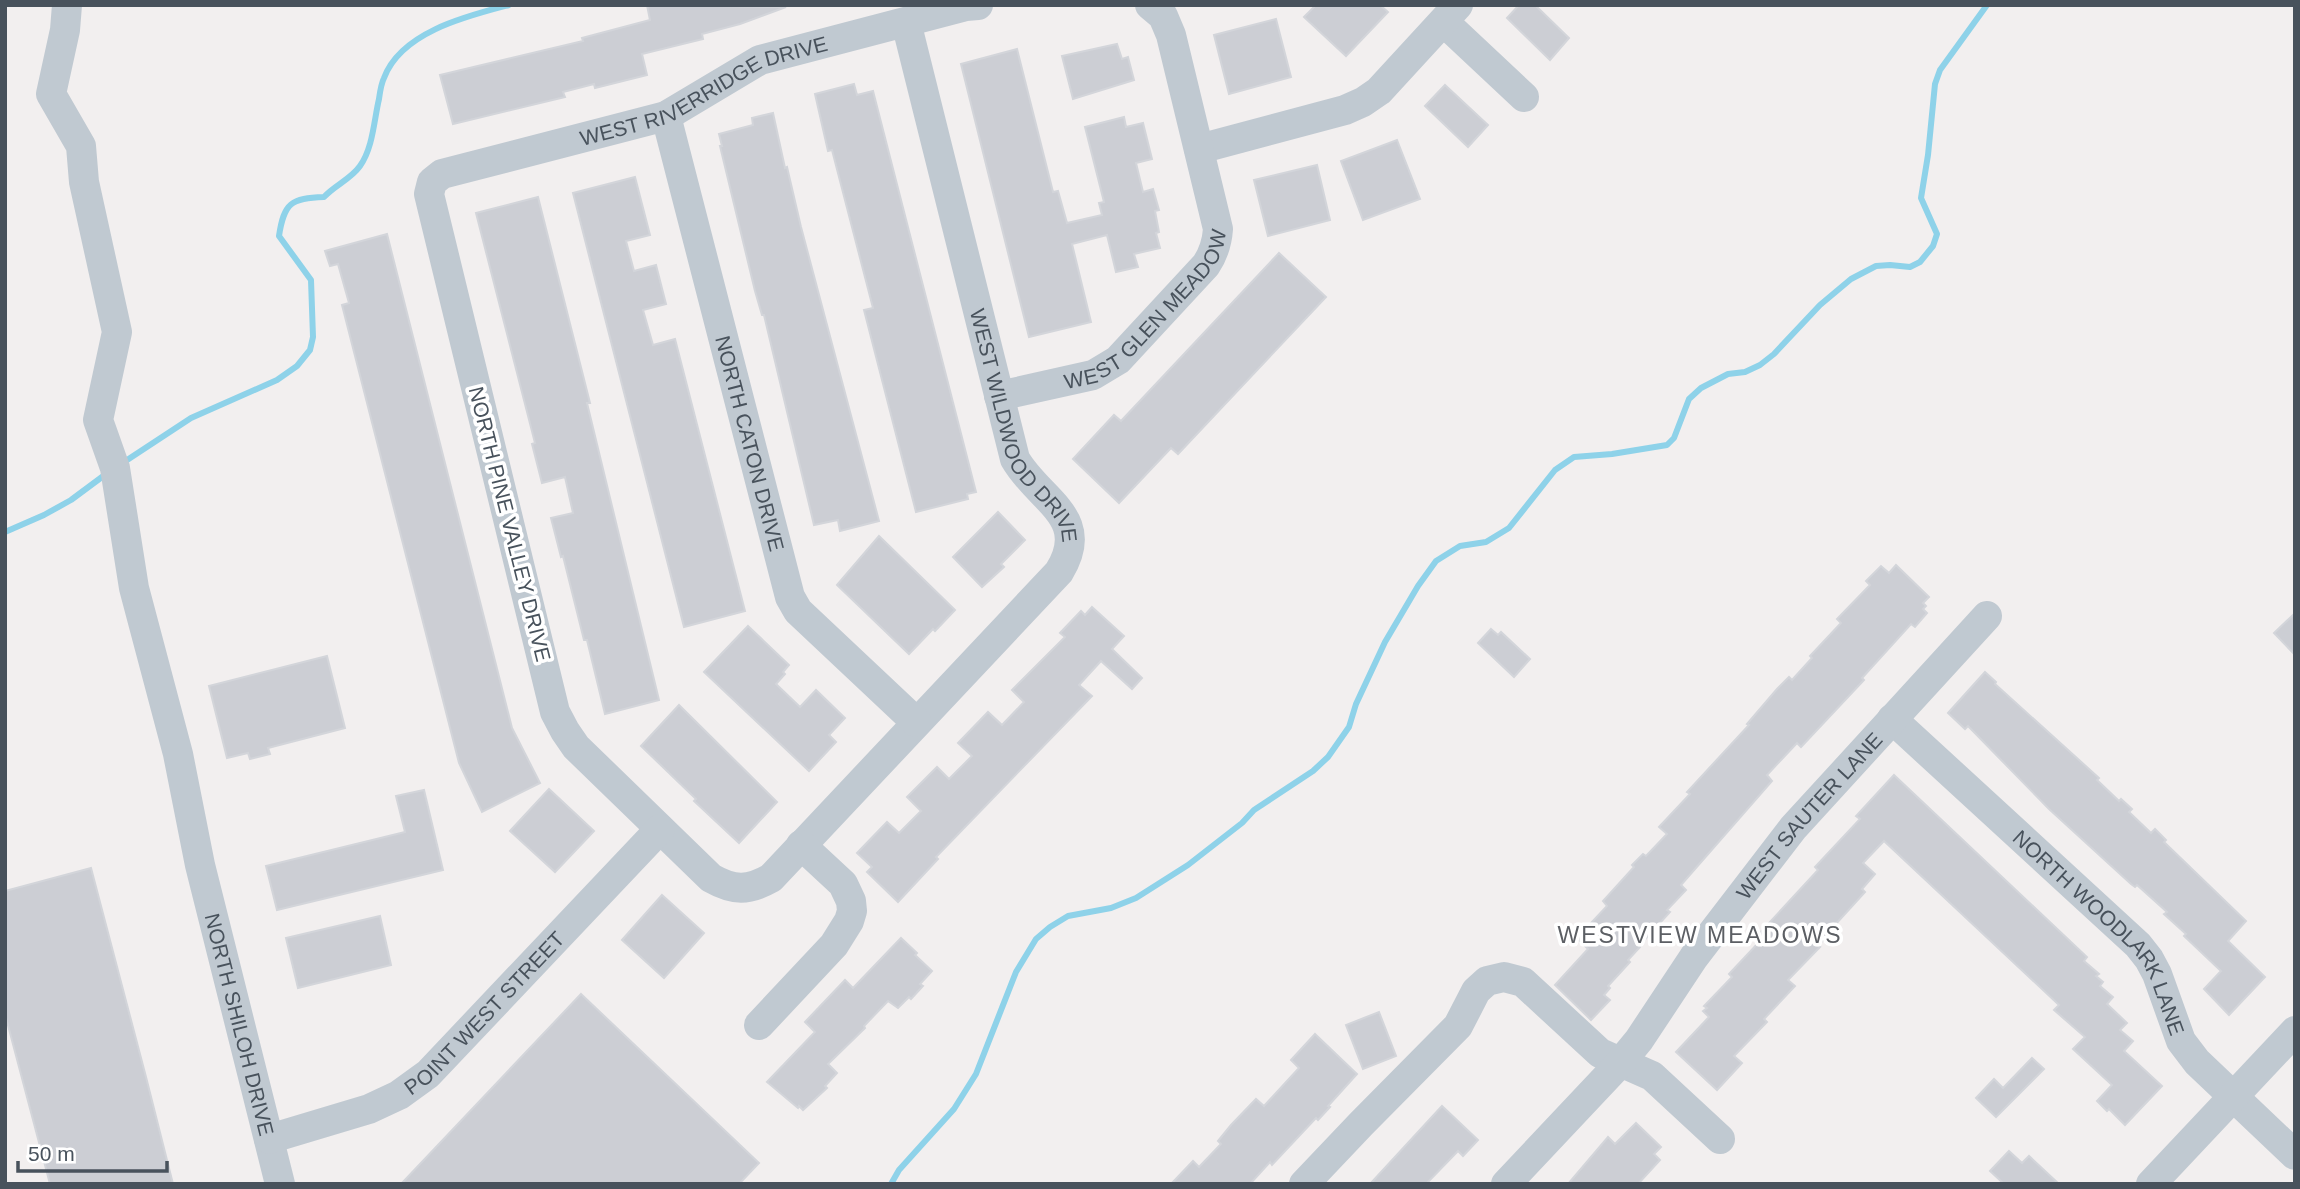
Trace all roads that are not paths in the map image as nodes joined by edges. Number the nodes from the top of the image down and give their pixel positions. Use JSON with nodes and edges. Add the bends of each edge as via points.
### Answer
{"nodes":[{"id":1,"x":67,"y":5,"type":"edge"},
{"id":2,"x":978,"y":5,"type":"edge"},
{"id":3,"x":1151,"y":6,"type":"edge"},
{"id":4,"x":1451,"y":13,"type":"edge"},
{"id":5,"x":906,"y":22,"type":"junction"},
{"id":6,"x":1524,"y":97,"type":"dead end"},
{"id":7,"x":666,"y":116,"type":"junction"},
{"id":8,"x":1199,"y":149,"type":"junction"},
{"id":9,"x":432,"y":182,"type":"joint"},
{"id":10,"x":999,"y":396,"type":"junction"},
{"id":11,"x":1987,"y":616,"type":"dead end"},
{"id":12,"x":1892,"y":719,"type":"junction"},
{"id":13,"x":916,"y":722,"type":"junction"},
{"id":14,"x":660,"y":829,"type":"junction"},
{"id":15,"x":801,"y":845,"type":"junction"},
{"id":16,"x":759,"y":1026,"type":"dead end"},
{"id":17,"x":2295,"y":1031,"type":"edge"},
{"id":18,"x":1620,"y":1063,"type":"junction"},
{"id":19,"x":2233,"y":1097,"type":"junction"},
{"id":20,"x":269,"y":1139,"type":"junction"},
{"id":21,"x":1720,"y":1139,"type":"dead end"},
{"id":22,"x":2295,"y":1155,"type":"edge"},
{"id":23,"x":280,"y":1184,"type":"edge"},
{"id":24,"x":1304,"y":1184,"type":"edge"},
{"id":25,"x":1506,"y":1184,"type":"edge"},
{"id":26,"x":2151,"y":1184,"type":"edge"}],
"edges":[{"from":1,"to":20,"type":"street","name":"NORTH SHILOH DRIVE","via":[[51,94],[81,146],[84,182],[117,332],[98,421],[115,468],[134,588]]},
{"from":2,"to":5,"type":"street","name":"WEST RIVERRIDGE DRIVE"},
{"from":3,"to":8,"type":"street","name":"WEST GLEN MEADOW","via":[[1163,16],[1171,35]]},
{"from":4,"to":6,"type":"street"},
{"from":4,"to":8,"type":"street","via":[[1363,102]]},
{"from":5,"to":7,"type":"street","name":"WEST RIVERRIDGE DRIVE","via":[[760,60]]},
{"from":5,"to":10,"type":"street","name":"WEST WILDWOOD DRIVE"},
{"from":7,"to":9,"type":"street","name":"WEST RIVERRIDGE DRIVE","via":[[442,174]]},
{"from":7,"to":13,"type":"street","name":"NORTH CATON DRIVE","via":[[790,597],[798,611]]},
{"from":8,"to":10,"type":"street","name":"WEST GLEN MEADOW","via":[[1218,229],[1206,265],[1106,369]]},
{"from":9,"to":14,"type":"street","name":"NORTH PINE VALLEY DRIVE","via":[[429,194],[555,712],[576,747]]},
{"from":10,"to":13,"type":"street","name":"WEST WILDWOOD DRIVE","via":[[1015,459],[1023,474],[1060,512],[1070,528],[1071,544],[1059,572]]},
{"from":11,"to":12,"type":"street","name":"WEST SAUTER LANE"},
{"from":12,"to":18,"type":"street","name":"WEST SAUTER LANE","via":[[1793,828]]},
{"from":12,"to":19,"type":"street","name":"NORTH WOODLARK LANE","via":[[2138,945],[2157,974],[2181,1041]]},
{"from":13,"to":15,"type":"street","name":"WEST WILDWOOD DRIVE"},
{"from":14,"to":15,"type":"street","name":"WEST WILDWOOD DRIVE","via":[[711,878],[741,889],[771,878]]},
{"from":14,"to":20,"type":"street","name":"POINT WEST STREET","via":[[428,1074],[369,1109]]},
{"from":15,"to":16,"type":"street","via":[[844,884],[852,911],[834,945]]},
{"from":17,"to":19,"type":"street"},
{"from":18,"to":21,"type":"street","via":[[1652,1076]]},
{"from":18,"to":24,"type":"street","via":[[1600,1054],[1523,982],[1504,977],[1487,981],[1476,991],[1458,1026]]},
{"from":18,"to":25,"type":"street","name":"WEST SAUTER LANE"},
{"from":19,"to":22,"type":"street","name":"NORTH WOODLARK LANE"},
{"from":19,"to":26,"type":"street"},
{"from":20,"to":23,"type":"street","name":"NORTH SHILOH DRIVE"}]}
